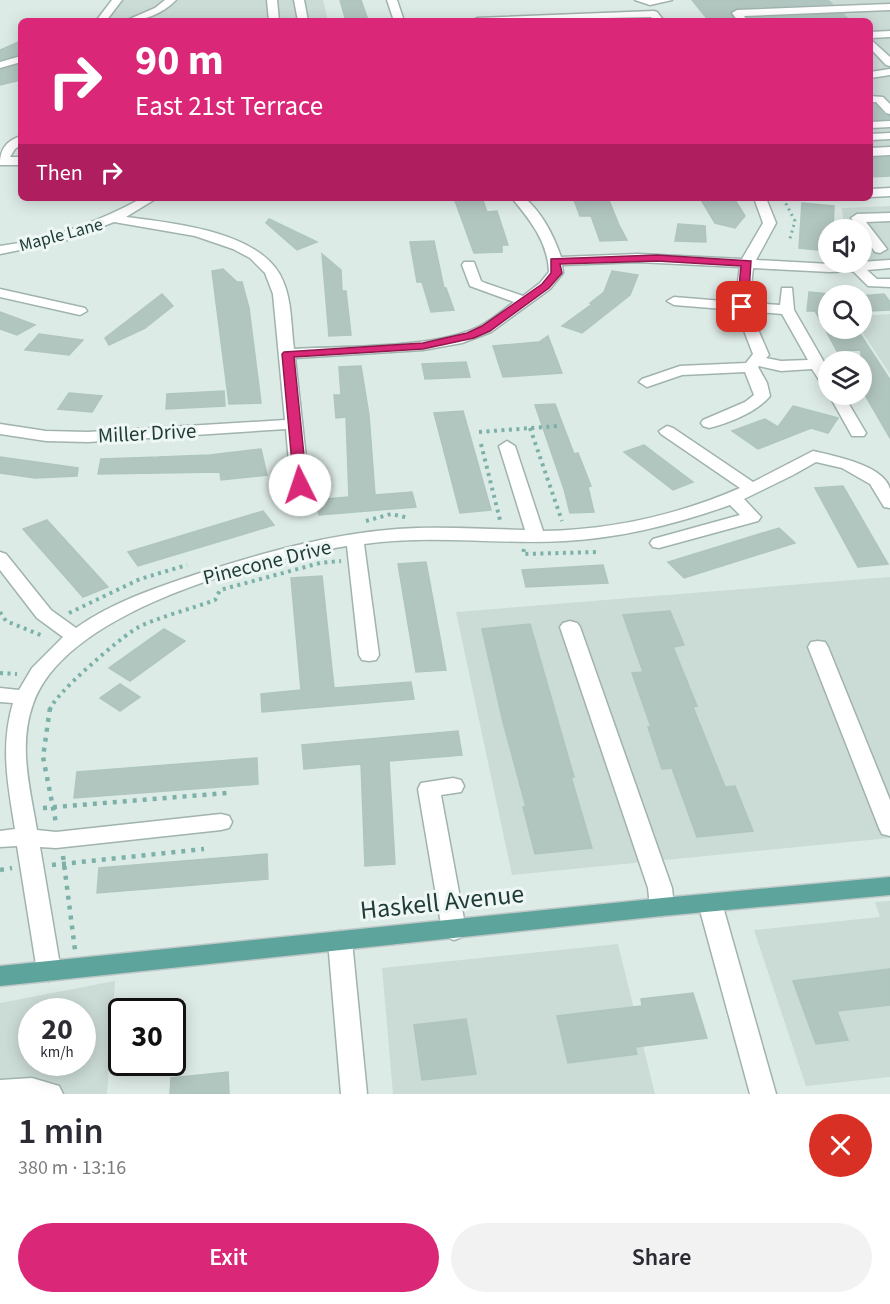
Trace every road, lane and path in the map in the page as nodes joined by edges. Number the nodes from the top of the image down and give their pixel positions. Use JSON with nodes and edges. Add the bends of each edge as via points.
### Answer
{"nodes":[{"id":1,"x":117,"y":0,"type":"edge"},
{"id":2,"x":171,"y":0,"type":"edge"},
{"id":3,"x":272,"y":0,"type":"edge"},
{"id":4,"x":299,"y":0,"type":"edge"},
{"id":5,"x":392,"y":0,"type":"edge"},
{"id":6,"x":640,"y":0,"type":"edge"},
{"id":7,"x":667,"y":0,"type":"edge"},
{"id":8,"x":890,"y":7,"type":"edge"},
{"id":9,"x":656,"y":17,"type":"edge"},
{"id":10,"x":103,"y":18,"type":"edge"},
{"id":11,"x":138,"y":18,"type":"edge"},
{"id":12,"x":274,"y":18,"type":"edge"},
{"id":13,"x":302,"y":18,"type":"edge"},
{"id":14,"x":398,"y":18,"type":"edge"},
{"id":15,"x":613,"y":18,"type":"edge"},
{"id":16,"x":740,"y":18,"type":"edge"},
{"id":17,"x":873,"y":35,"type":"edge"},
{"id":18,"x":888,"y":36,"type":"edge"},
{"id":19,"x":873,"y":45,"type":"edge"},
{"id":20,"x":18,"y":60,"type":"edge"},
{"id":21,"x":890,"y":63,"type":"edge"},
{"id":22,"x":0,"y":65,"type":"edge"},
{"id":23,"x":890,"y":72,"type":"edge"},
{"id":24,"x":873,"y":75,"type":"edge"},
{"id":25,"x":873,"y":99,"type":"edge"},
{"id":26,"x":873,"y":112,"type":"edge"},
{"id":27,"x":873,"y":124,"type":"edge"},
{"id":28,"x":890,"y":124,"type":"edge"},
{"id":29,"x":890,"y":136,"type":"edge"},
{"id":30,"x":873,"y":137,"type":"edge"},
{"id":31,"x":18,"y":142,"type":"edge"},
{"id":32,"x":890,"y":151,"type":"edge"},
{"id":33,"x":873,"y":152,"type":"edge"},
{"id":34,"x":1,"y":161,"type":"edge"},
{"id":35,"x":18,"y":161,"type":"edge"},
{"id":36,"x":890,"y":192,"type":"edge"},
{"id":37,"x":873,"y":193,"type":"edge"},
{"id":38,"x":146,"y":201,"type":"edge"},
{"id":39,"x":521,"y":201,"type":"edge"},
{"id":40,"x":761,"y":201,"type":"edge"},
{"id":41,"x":785,"y":201,"type":"edge"},
{"id":42,"x":890,"y":217,"type":"edge"},
{"id":43,"x":116,"y":219,"type":"junction"},
{"id":44,"x":789,"y":242,"type":"dead end"},
{"id":45,"x":880,"y":249,"type":"dead end"},
{"id":46,"x":0,"y":250,"type":"edge"},
{"id":47,"x":555,"y":261,"type":"junction"},
{"id":48,"x":748,"y":263,"type":"junction"},
{"id":49,"x":890,"y":264,"type":"edge"},
{"id":50,"x":470,"y":265,"type":"dead end"},
{"id":51,"x":872,"y":265,"type":"edge"},
{"id":52,"x":818,"y":267,"type":"edge"},
{"id":53,"x":863,"y":273,"type":"edge"},
{"id":54,"x":890,"y":283,"type":"edge"},
{"id":55,"x":787,"y":291,"type":"dead end"},
{"id":56,"x":0,"y":293,"type":"edge"},
{"id":57,"x":525,"y":301,"type":"junction"},
{"id":58,"x":674,"y":302,"type":"dead end"},
{"id":59,"x":742,"y":307,"type":"junction"},
{"id":60,"x":787,"y":310,"type":"junction"},
{"id":61,"x":80,"y":311,"type":"dead end"},
{"id":62,"x":288,"y":354,"type":"junction"},
{"id":63,"x":753,"y":364,"type":"junction"},
{"id":64,"x":817,"y":364,"type":"joint"},
{"id":65,"x":647,"y":382,"type":"dead end"},
{"id":66,"x":841,"y":405,"type":"edge"},
{"id":67,"x":709,"y":423,"type":"dead end"},
{"id":68,"x":295,"y":424,"type":"junction"},
{"id":69,"x":558,"y":426,"type":"dead end"},
{"id":70,"x":530,"y":428,"type":"junction"},
{"id":71,"x":0,"y":429,"type":"edge"},
{"id":72,"x":667,"y":431,"type":"dead end"},
{"id":73,"x":479,"y":432,"type":"dead end"},
{"id":74,"x":858,"y":433,"type":"dead end"},
{"id":75,"x":507,"y":446,"type":"dead end"},
{"id":76,"x":300,"y":485,"type":"dead end"},
{"id":77,"x":752,"y":489,"type":"junction"},
{"id":78,"x":732,"y":497,"type":"junction"},
{"id":79,"x":890,"y":503,"type":"edge"},
{"id":80,"x":565,"y":535,"type":"junction"},
{"id":81,"x":536,"y":536,"type":"junction"},
{"id":82,"x":355,"y":541,"type":"junction"},
{"id":83,"x":659,"y":543,"type":"dead end"},
{"id":84,"x":0,"y":558,"type":"edge"},
{"id":85,"x":346,"y":560,"type":"dead end"},
{"id":86,"x":0,"y":612,"type":"edge"},
{"id":87,"x":570,"y":627,"type":"dead end"},
{"id":88,"x":71,"y":641,"type":"junction"},
{"id":89,"x":818,"y":647,"type":"dead end"},
{"id":90,"x":369,"y":655,"type":"dead end"},
{"id":91,"x":0,"y":673,"type":"edge"},
{"id":92,"x":20,"y":674,"type":"dead end"},
{"id":93,"x":0,"y":695,"type":"edge"},
{"id":94,"x":26,"y":697,"type":"junction"},
{"id":95,"x":453,"y":786,"type":"dead end"},
{"id":96,"x":227,"y":793,"type":"dead end"},
{"id":97,"x":52,"y":807,"type":"junction"},
{"id":98,"x":23,"y":809,"type":"junction"},
{"id":99,"x":221,"y":822,"type":"dead end"},
{"id":100,"x":890,"y":828,"type":"edge"},
{"id":101,"x":27,"y":837,"type":"junction"},
{"id":102,"x":0,"y":839,"type":"edge"},
{"id":103,"x":61,"y":839,"type":"junction"},
{"id":104,"x":204,"y":849,"type":"dead end"},
{"id":105,"x":64,"y":864,"type":"junction"},
{"id":106,"x":32,"y":867,"type":"junction"},
{"id":107,"x":0,"y":870,"type":"edge"},
{"id":108,"x":890,"y":886,"type":"edge"},
{"id":109,"x":710,"y":903,"type":"junction"},
{"id":110,"x":662,"y":907,"type":"junction"},
{"id":111,"x":454,"y":930,"type":"junction"},
{"id":112,"x":340,"y":941,"type":"junction"},
{"id":113,"x":74,"y":968,"type":"junction"},
{"id":114,"x":49,"y":971,"type":"junction"},
{"id":115,"x":0,"y":976,"type":"edge"},
{"id":116,"x":2,"y":1093,"type":"edge"},
{"id":117,"x":50,"y":1094,"type":"edge"},
{"id":118,"x":354,"y":1094,"type":"edge"},
{"id":119,"x":763,"y":1094,"type":"edge"}],
"edges":[{"from":1,"to":10,"type":"street"},
{"from":2,"to":11,"type":"street"},
{"from":3,"to":12,"type":"street"},
{"from":4,"to":13,"type":"street"},
{"from":5,"to":14,"type":"street"},
{"from":6,"to":7,"type":"street"},
{"from":8,"to":16,"type":"street","via":[[736,13]]},
{"from":9,"to":15,"type":"street"},
{"from":17,"to":18,"type":"street"},
{"from":19,"to":21,"type":"street"},
{"from":20,"to":22,"type":"street"},
{"from":23,"to":24,"type":"street"},
{"from":25,"to":26,"type":"street","via":[[879,99],[890,111]]},
{"from":27,"to":28,"type":"street"},
{"from":29,"to":30,"type":"street"},
{"from":31,"to":34,"type":"street"},
{"from":32,"to":33,"type":"street"},
{"from":34,"to":35,"type":"street"},
{"from":36,"to":37,"type":"street"},
{"from":38,"to":43,"type":"street","name":"Maple Lane"},
{"from":39,"to":47,"type":"street","via":[[538,218]]},
{"from":40,"to":48,"type":"street","via":[[770,223],[753,245]]},
{"from":41,"to":44,"type":"path","via":[[795,221]]},
{"from":42,"to":45,"type":"street","via":[[857,218]]},
{"from":43,"to":46,"type":"street","name":"Maple Lane","via":[[61,238]]},
{"from":43,"to":62,"type":"street","via":[[214,238],[262,262],[279,286]]},
{"from":47,"to":48,"type":"street","via":[[657,258]]},
{"from":47,"to":57,"type":"street","via":[[552,280]]},
{"from":48,"to":52,"type":"street"},
{"from":48,"to":59,"type":"street"},
{"from":49,"to":51,"type":"street"},
{"from":50,"to":57,"type":"street","via":[[475,283]]},
{"from":53,"to":54,"type":"street","via":[[873,283]]},
{"from":55,"to":60,"type":"street"},
{"from":56,"to":61,"type":"street"},
{"from":57,"to":62,"type":"street","via":[[486,329],[449,342]]},
{"from":58,"to":59,"type":"street"},
{"from":59,"to":60,"type":"street"},
{"from":59,"to":63,"type":"street","via":[[761,355]]},
{"from":60,"to":64,"type":"street"},
{"from":62,"to":68,"type":"street"},
{"from":63,"to":64,"type":"street"},
{"from":63,"to":65,"type":"street","via":[[680,371]]},
{"from":63,"to":67,"type":"street","via":[[762,396],[751,405]]},
{"from":66,"to":74,"type":"street"},
{"from":68,"to":71,"type":"street","name":"Miller Drive","via":[[88,437]]},
{"from":68,"to":76,"type":"street"},
{"from":69,"to":70,"type":"path"},
{"from":70,"to":73,"type":"path"},
{"from":70,"to":80,"type":"path"},
{"from":72,"to":77,"type":"street"},
{"from":75,"to":81,"type":"street"},
{"from":77,"to":78,"type":"street","name":"Pinecone Drive"},
{"from":77,"to":79,"type":"street","name":"Pinecone Drive","via":[[813,456],[848,464],[877,481]]},
{"from":78,"to":80,"type":"street","name":"Pinecone Drive","via":[[643,524]]},
{"from":78,"to":83,"type":"street","via":[[752,518]]},
{"from":80,"to":81,"type":"street","name":"Pinecone Drive"},
{"from":81,"to":82,"type":"street","name":"Pinecone Drive","via":[[424,533]]},
{"from":82,"to":88,"type":"street","name":"Pinecone Drive","via":[[228,569],[166,590],[102,620]]},
{"from":82,"to":90,"type":"street"},
{"from":84,"to":88,"type":"street"},
{"from":85,"to":97,"type":"path","via":[[320,563],[220,590],[215,600],[137,628],[80,675],[51,704],[44,757]]},
{"from":86,"to":88,"type":"path","via":[[6,621]]},
{"from":87,"to":110,"type":"street","via":[[660,888]]},
{"from":88,"to":94,"type":"street","name":"Pinecone Drive","via":[[38,675]]},
{"from":89,"to":100,"type":"street"},
{"from":91,"to":92,"type":"path"},
{"from":93,"to":94,"type":"street"},
{"from":94,"to":98,"type":"street","name":"Pinecone Drive","via":[[14,747]]},
{"from":95,"to":111,"type":"street","via":[[429,789]]},
{"from":96,"to":97,"type":"path"},
{"from":97,"to":98,"type":"path"},
{"from":97,"to":103,"type":"path"},
{"from":98,"to":101,"type":"street","name":"Pinecone Drive"},
{"from":99,"to":103,"type":"street"},
{"from":101,"to":102,"type":"street"},
{"from":101,"to":103,"type":"street"},
{"from":101,"to":106,"type":"street","name":"Pinecone Drive"},
{"from":103,"to":105,"type":"path"},
{"from":104,"to":105,"type":"path"},
{"from":105,"to":106,"type":"path"},
{"from":105,"to":113,"type":"path","via":[[76,943]]},
{"from":106,"to":107,"type":"path"},
{"from":106,"to":114,"type":"street","name":"Pinecone Drive"},
{"from":108,"to":109,"type":"main road","name":"Haskell Avenue"},
{"from":109,"to":110,"type":"main road","name":"Haskell Avenue"},
{"from":109,"to":119,"type":"street"},
{"from":110,"to":111,"type":"main road","name":"Haskell Avenue"},
{"from":111,"to":112,"type":"main road","name":"Haskell Avenue"},
{"from":112,"to":113,"type":"main road","name":"Haskell Avenue"},
{"from":112,"to":118,"type":"street"},
{"from":113,"to":114,"type":"main road","name":"Haskell Avenue"},
{"from":114,"to":115,"type":"main road","name":"Haskell Avenue"},
{"from":116,"to":117,"type":"street","via":[[34,1089]]}]}
